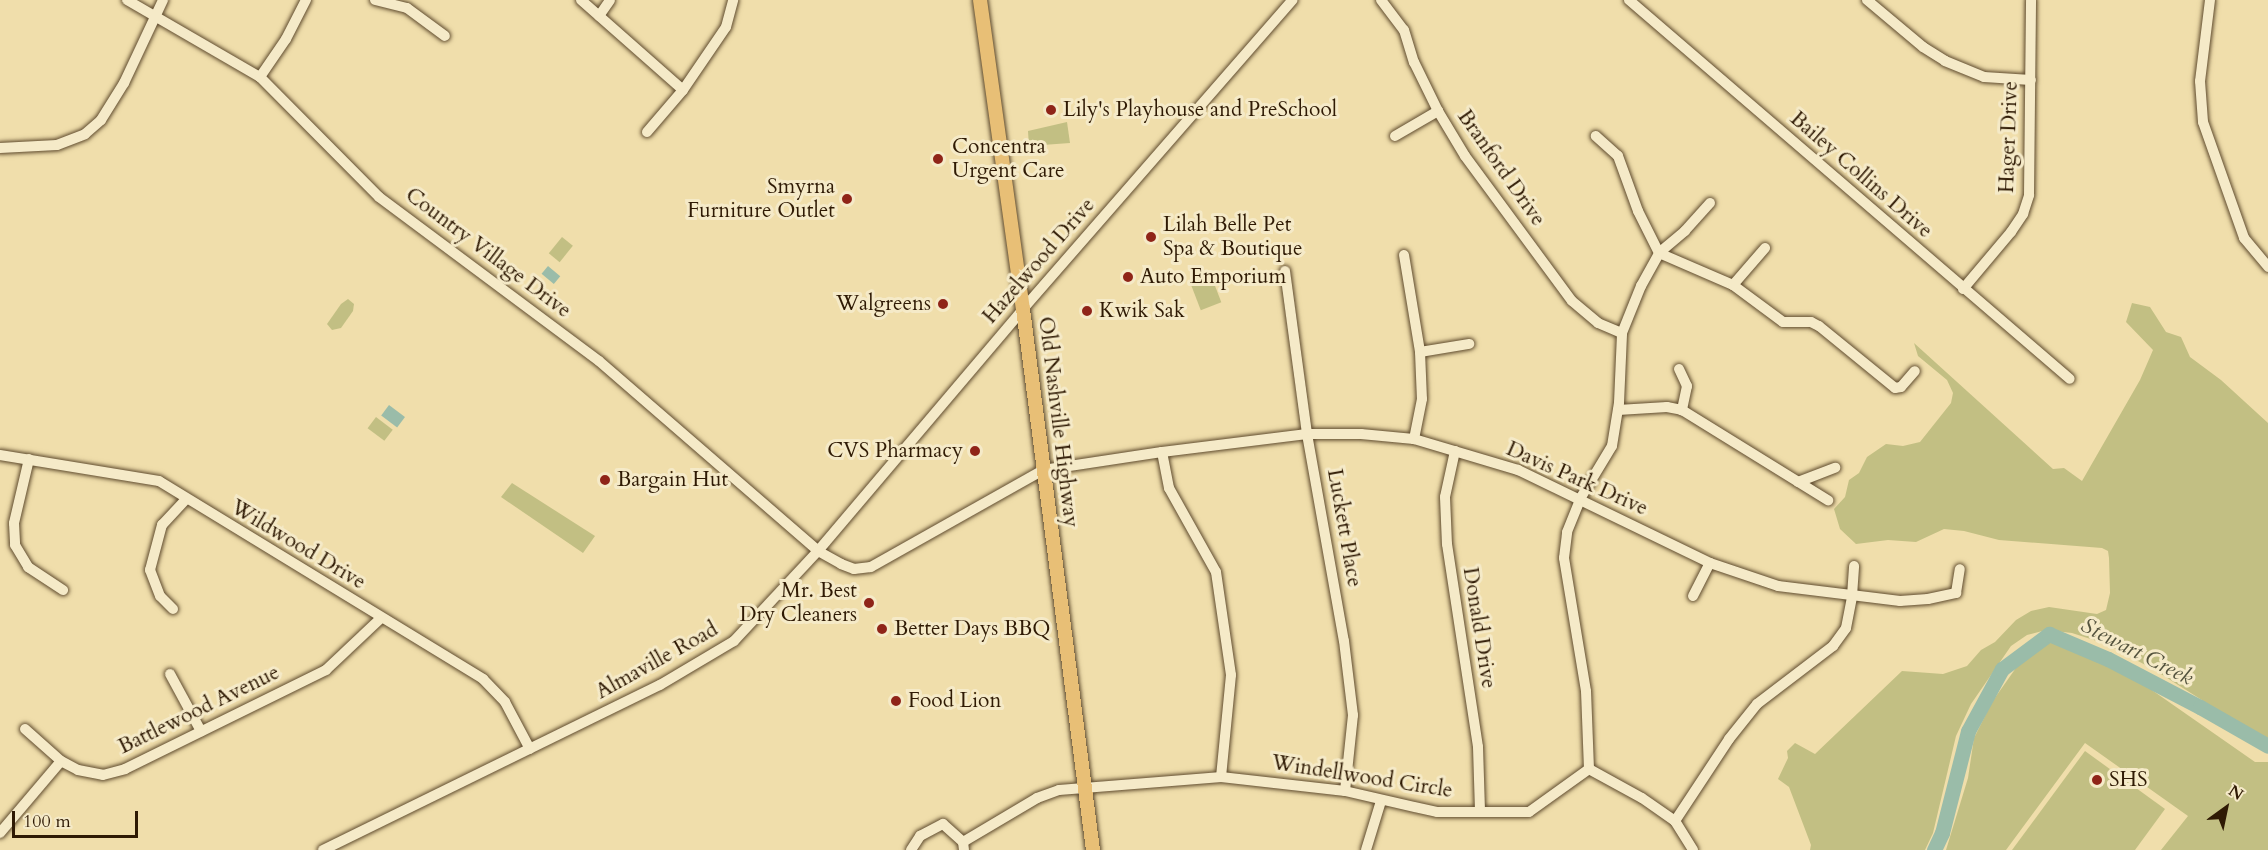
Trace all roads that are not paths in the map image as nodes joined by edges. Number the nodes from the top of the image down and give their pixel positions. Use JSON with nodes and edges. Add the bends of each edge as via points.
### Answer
{"nodes":[{"id":1,"x":127,"y":0,"type":"edge"},
{"id":2,"x":163,"y":0,"type":"edge"},
{"id":3,"x":306,"y":0,"type":"edge"},
{"id":4,"x":375,"y":0,"type":"edge"},
{"id":5,"x":581,"y":0,"type":"edge"},
{"id":6,"x":610,"y":0,"type":"edge"},
{"id":7,"x":733,"y":0,"type":"edge"},
{"id":8,"x":980,"y":0,"type":"edge"},
{"id":9,"x":1293,"y":0,"type":"edge"},
{"id":10,"x":1382,"y":0,"type":"edge"},
{"id":11,"x":1629,"y":0,"type":"edge"},
{"id":12,"x":1867,"y":0,"type":"edge"},
{"id":13,"x":2031,"y":0,"type":"edge"},
{"id":14,"x":2210,"y":0,"type":"edge"},
{"id":15,"x":155,"y":14,"type":"junction"},
{"id":16,"x":599,"y":16,"type":"junction"},
{"id":17,"x":445,"y":36,"type":"dead end"},
{"id":18,"x":260,"y":77,"type":"junction"},
{"id":19,"x":2031,"y":80,"type":"junction"},
{"id":20,"x":683,"y":90,"type":"junction"},
{"id":21,"x":1438,"y":111,"type":"junction"},
{"id":22,"x":647,"y":132,"type":"dead end"},
{"id":23,"x":1395,"y":136,"type":"dead end"},
{"id":24,"x":1596,"y":136,"type":"dead end"},
{"id":25,"x":0,"y":148,"type":"edge"},
{"id":26,"x":1710,"y":203,"type":"dead end"},
{"id":27,"x":1766,"y":248,"type":"dead end"},
{"id":28,"x":1659,"y":253,"type":"junction"},
{"id":29,"x":1404,"y":255,"type":"dead end"},
{"id":30,"x":2268,"y":267,"type":"edge"},
{"id":31,"x":1286,"y":271,"type":"dead end"},
{"id":32,"x":1733,"y":285,"type":"junction"},
{"id":33,"x":1964,"y":290,"type":"junction"},
{"id":34,"x":1023,"y":309,"type":"junction"},
{"id":35,"x":1622,"y":333,"type":"junction"},
{"id":36,"x":1469,"y":344,"type":"dead end"},
{"id":37,"x":1420,"y":352,"type":"junction"},
{"id":38,"x":1679,"y":369,"type":"dead end"},
{"id":39,"x":1915,"y":371,"type":"dead end"},
{"id":40,"x":2070,"y":379,"type":"dead end"},
{"id":41,"x":1618,"y":410,"type":"junction"},
{"id":42,"x":1682,"y":410,"type":"junction"},
{"id":43,"x":1308,"y":434,"type":"junction"},
{"id":44,"x":1414,"y":440,"type":"junction"},
{"id":45,"x":1455,"y":451,"type":"junction"},
{"id":46,"x":1162,"y":452,"type":"junction"},
{"id":47,"x":0,"y":455,"type":"edge"},
{"id":48,"x":29,"y":459,"type":"junction"},
{"id":49,"x":1835,"y":468,"type":"dead end"},
{"id":50,"x":1043,"y":470,"type":"junction"},
{"id":51,"x":1798,"y":482,"type":"junction"},
{"id":52,"x":186,"y":499,"type":"junction"},
{"id":53,"x":1580,"y":499,"type":"junction"},
{"id":54,"x":1828,"y":500,"type":"dead end"},
{"id":55,"x":818,"y":551,"type":"junction"},
{"id":56,"x":1710,"y":563,"type":"junction"},
{"id":57,"x":1854,"y":566,"type":"dead end"},
{"id":58,"x":1960,"y":569,"type":"dead end"},
{"id":59,"x":63,"y":590,"type":"dead end"},
{"id":60,"x":1693,"y":596,"type":"dead end"},
{"id":61,"x":1852,"y":596,"type":"junction"},
{"id":62,"x":173,"y":609,"type":"dead end"},
{"id":63,"x":381,"y":618,"type":"junction"},
{"id":64,"x":170,"y":674,"type":"dead end"},
{"id":65,"x":25,"y":729,"type":"dead end"},
{"id":66,"x":201,"y":731,"type":"junction"},
{"id":67,"x":530,"y":749,"type":"junction"},
{"id":68,"x":61,"y":761,"type":"junction"},
{"id":69,"x":1589,"y":769,"type":"junction"},
{"id":70,"x":1221,"y":777,"type":"junction"},
{"id":71,"x":1084,"y":789,"type":"junction"},
{"id":72,"x":1345,"y":792,"type":"junction"},
{"id":73,"x":1381,"y":801,"type":"junction"},
{"id":74,"x":1480,"y":811,"type":"junction"},
{"id":75,"x":1675,"y":821,"type":"junction"},
{"id":76,"x":0,"y":833,"type":"edge"},
{"id":77,"x":964,"y":846,"type":"edge"},
{"id":78,"x":324,"y":850,"type":"edge"},
{"id":79,"x":911,"y":850,"type":"edge"},
{"id":80,"x":1093,"y":850,"type":"edge"},
{"id":81,"x":1366,"y":850,"type":"edge"},
{"id":82,"x":1693,"y":850,"type":"edge"}],
"edges":[{"from":1,"to":15,"type":"street","name":"Country Village Drive"},
{"from":2,"to":15,"type":"street"},
{"from":3,"to":18,"type":"street"},
{"from":4,"to":17,"type":"street","via":[[407,8]]},
{"from":5,"to":16,"type":"street"},
{"from":6,"to":16,"type":"street"},
{"from":7,"to":20,"type":"street","via":[[726,27]]},
{"from":8,"to":34,"type":"main road","name":"Old Nashville Highway"},
{"from":9,"to":34,"type":"street","name":"Hazelwood Drive"},
{"from":10,"to":21,"type":"street","name":"Branford Drive","via":[[1404,30],[1414,62]]},
{"from":11,"to":33,"type":"street","name":"Bailey Collins Drive"},
{"from":12,"to":19,"type":"street","via":[[1945,61],[1984,77]]},
{"from":13,"to":19,"type":"street","name":"Hager Drive"},
{"from":14,"to":30,"type":"street","via":[[2200,81],[2203,122],[2244,238]]},
{"from":15,"to":18,"type":"street","name":"Country Village Drive"},
{"from":15,"to":25,"type":"street","via":[[124,83],[101,120],[86,134],[57,145]]},
{"from":16,"to":20,"type":"street"},
{"from":18,"to":55,"type":"street","name":"Country Village Drive","via":[[379,197],[600,361]]},
{"from":19,"to":33,"type":"street","name":"Hager Drive","via":[[2029,195],[2023,214]]},
{"from":20,"to":22,"type":"street"},
{"from":21,"to":23,"type":"street"},
{"from":21,"to":35,"type":"street","name":"Branford Drive","via":[[1465,156],[1572,301],[1598,323]]},
{"from":24,"to":28,"type":"street","via":[[1618,156]]},
{"from":26,"to":28,"type":"street"},
{"from":27,"to":32,"type":"street"},
{"from":28,"to":32,"type":"street"},
{"from":28,"to":35,"type":"street"},
{"from":29,"to":37,"type":"street"},
{"from":31,"to":43,"type":"street","name":"Luckett Place"},
{"from":32,"to":39,"type":"street","via":[[1783,322],[1811,322],[1820,327],[1895,388],[1901,387]]},
{"from":33,"to":40,"type":"street","name":"Bailey Collins Drive"},
{"from":34,"to":50,"type":"main road","name":"Old Nashville Highway"},
{"from":34,"to":55,"type":"street","name":"Hazelwood Drive"},
{"from":35,"to":41,"type":"street"},
{"from":36,"to":37,"type":"street"},
{"from":37,"to":44,"type":"street","via":[[1422,399]]},
{"from":38,"to":42,"type":"street","via":[[1687,386]]},
{"from":41,"to":42,"type":"street"},
{"from":41,"to":53,"type":"street","via":[[1612,446]]},
{"from":42,"to":51,"type":"street"},
{"from":43,"to":44,"type":"street","name":"Davis Park Drive"},
{"from":43,"to":46,"type":"street","name":"Davis Park Drive"},
{"from":43,"to":72,"type":"street","name":"Luckett Place","via":[[1353,715]]},
{"from":44,"to":45,"type":"street","name":"Davis Park Drive"},
{"from":45,"to":53,"type":"street","name":"Davis Park Drive","via":[[1518,470]]},
{"from":45,"to":74,"type":"street","name":"Donald Drive","via":[[1445,497],[1447,544],[1478,747]]},
{"from":46,"to":50,"type":"street","name":"Davis Park Drive"},
{"from":46,"to":70,"type":"street","via":[[1169,488],[1215,572],[1231,675]]},
{"from":47,"to":48,"type":"street","name":"Wildwood Drive"},
{"from":48,"to":52,"type":"street","name":"Wildwood Drive","via":[[159,481]]},
{"from":48,"to":59,"type":"street","via":[[14,523],[15,545],[28,567]]},
{"from":49,"to":51,"type":"street"},
{"from":50,"to":55,"type":"street","via":[[871,567],[847,567]]},
{"from":50,"to":71,"type":"main road","name":"Old Nashville Highway"},
{"from":51,"to":54,"type":"street"},
{"from":52,"to":62,"type":"street","via":[[162,525],[150,570],[160,596]]},
{"from":52,"to":63,"type":"street","name":"Wildwood Drive"},
{"from":53,"to":56,"type":"street","name":"Davis Park Drive"},
{"from":53,"to":69,"type":"street","via":[[1564,558],[1586,691]]},
{"from":55,"to":67,"type":"street","name":"Almaville Road","via":[[734,641],[691,669]]},
{"from":56,"to":60,"type":"street"},
{"from":56,"to":61,"type":"street","name":"Davis Park Drive","via":[[1778,586]]},
{"from":57,"to":61,"type":"street"},
{"from":58,"to":61,"type":"street","name":"Davis Park Drive","via":[[1956,593],[1900,601]]},
{"from":61,"to":75,"type":"street","via":[[1846,628],[1833,646],[1757,704]]},
{"from":63,"to":66,"type":"street","name":"Battlewood Avenue","via":[[326,670]]},
{"from":63,"to":67,"type":"street","name":"Wildwood Drive","via":[[483,679],[505,702]]},
{"from":64,"to":66,"type":"street"},
{"from":65,"to":68,"type":"street","name":"Battlewood Avenue"},
{"from":66,"to":68,"type":"street","name":"Battlewood Avenue","via":[[125,769],[103,775],[78,770]]},
{"from":67,"to":78,"type":"street","name":"Almaville Road"},
{"from":68,"to":76,"type":"street"},
{"from":69,"to":74,"type":"street","name":"Windellwood Circle","via":[[1529,812]]},
{"from":69,"to":75,"type":"street"},
{"from":70,"to":71,"type":"street","name":"Windellwood Circle"},
{"from":70,"to":72,"type":"street","name":"Windellwood Circle"},
{"from":71,"to":77,"type":"street","name":"Windellwood Circle","via":[[1059,790],[1037,798]]},
{"from":71,"to":80,"type":"main road","name":"Old Nashville Highway"},
{"from":72,"to":73,"type":"street","name":"Windellwood Circle"},
{"from":73,"to":74,"type":"street","name":"Windellwood Circle","via":[[1437,812]]},
{"from":73,"to":81,"type":"street"},
{"from":75,"to":82,"type":"street"},
{"from":77,"to":79,"type":"street","via":[[943,824],[920,836]]}]}
